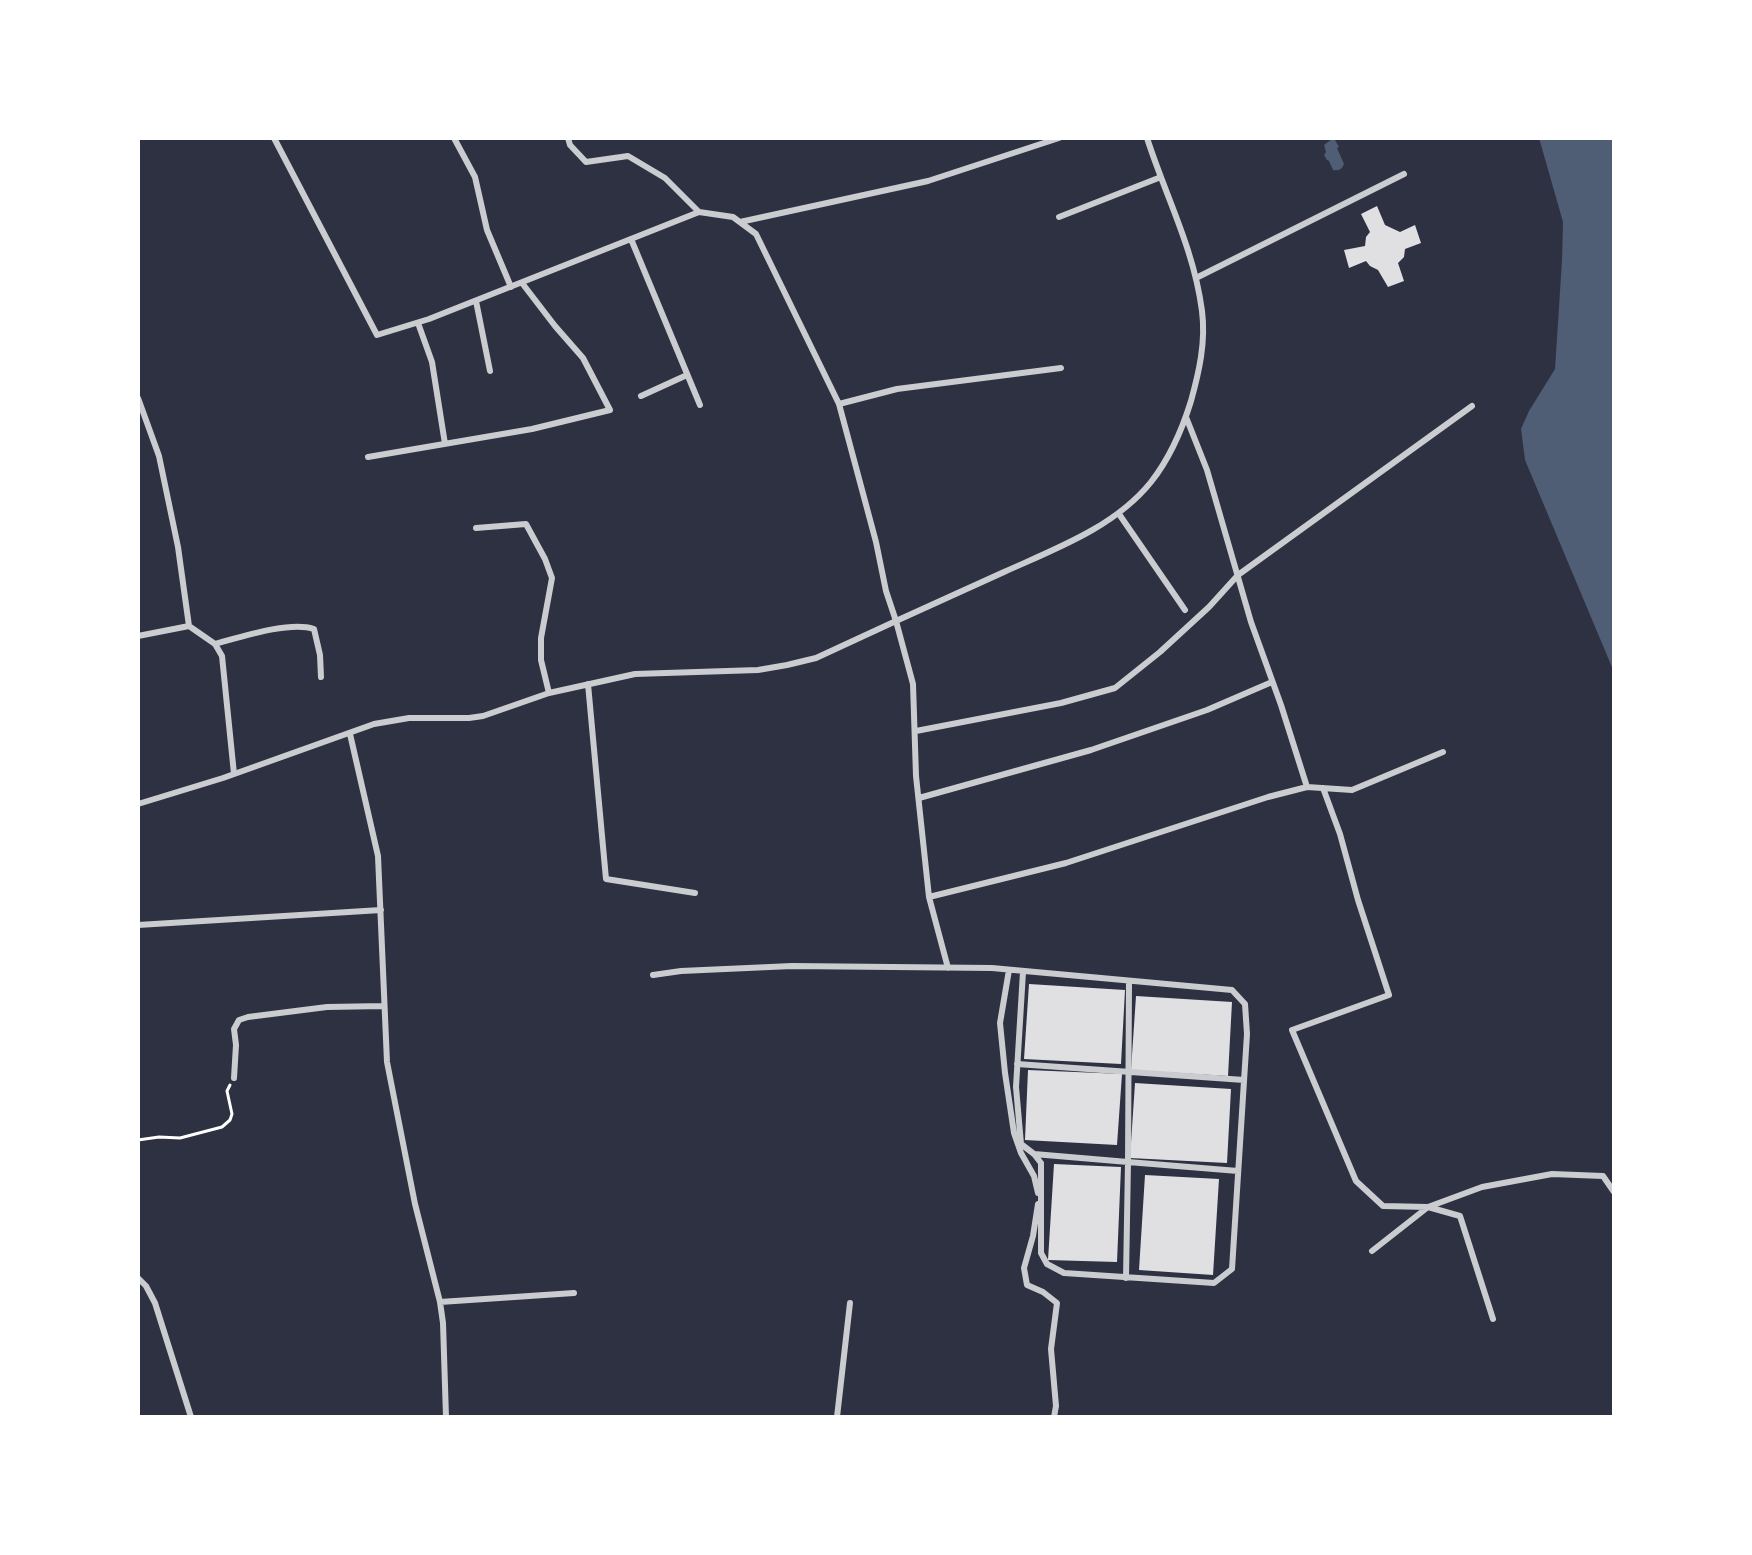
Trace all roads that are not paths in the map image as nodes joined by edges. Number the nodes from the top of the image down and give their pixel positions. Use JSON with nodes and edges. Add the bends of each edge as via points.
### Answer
{"nodes":[{"id":1,"x":274,"y":138,"type":"edge"},
{"id":2,"x":454,"y":138,"type":"edge"},
{"id":3,"x":568,"y":138,"type":"edge"},
{"id":4,"x":1059,"y":138,"type":"edge"},
{"id":5,"x":1147,"y":138,"type":"edge"},
{"id":6,"x":1404,"y":174,"type":"dead end"},
{"id":7,"x":1161,"y":177,"type":"junction"},
{"id":8,"x":699,"y":212,"type":"junction"},
{"id":9,"x":1059,"y":217,"type":"dead end"},
{"id":10,"x":740,"y":222,"type":"junction"},
{"id":11,"x":630,"y":239,"type":"junction"},
{"id":12,"x":1196,"y":278,"type":"junction"},
{"id":13,"x":522,"y":283,"type":"junction"},
{"id":14,"x":511,"y":287,"type":"junction"},
{"id":15,"x":476,"y":300,"type":"junction"},
{"id":16,"x":418,"y":322,"type":"junction"},
{"id":17,"x":1061,"y":368,"type":"dead end"},
{"id":18,"x":490,"y":371,"type":"dead end"},
{"id":19,"x":687,"y":375,"type":"junction"},
{"id":20,"x":641,"y":396,"type":"dead end"},
{"id":21,"x":138,"y":398,"type":"edge"},
{"id":22,"x":839,"y":404,"type":"junction"},
{"id":23,"x":700,"y":405,"type":"dead end"},
{"id":24,"x":1472,"y":406,"type":"dead end"},
{"id":25,"x":1186,"y":416,"type":"junction"},
{"id":26,"x":445,"y":444,"type":"junction"},
{"id":27,"x":368,"y":457,"type":"dead end"},
{"id":28,"x":1119,"y":514,"type":"junction"},
{"id":29,"x":476,"y":528,"type":"dead end"},
{"id":30,"x":1238,"y":575,"type":"junction"},
{"id":31,"x":1185,"y":609,"type":"dead end"},
{"id":32,"x":896,"y":621,"type":"junction"},
{"id":33,"x":189,"y":626,"type":"junction"},
{"id":34,"x":138,"y":636,"type":"edge"},
{"id":35,"x":215,"y":644,"type":"junction"},
{"id":36,"x":321,"y":677,"type":"dead end"},
{"id":37,"x":1272,"y":682,"type":"junction"},
{"id":38,"x":588,"y":684,"type":"junction"},
{"id":39,"x":549,"y":693,"type":"junction"},
{"id":40,"x":916,"y":731,"type":"junction"},
{"id":41,"x":350,"y":734,"type":"junction"},
{"id":42,"x":1443,"y":752,"type":"dead end"},
{"id":43,"x":234,"y":774,"type":"junction"},
{"id":44,"x":1307,"y":787,"type":"junction"},
{"id":45,"x":1323,"y":788,"type":"junction"},
{"id":46,"x":919,"y":798,"type":"junction"},
{"id":47,"x":138,"y":804,"type":"edge"},
{"id":48,"x":695,"y":893,"type":"dead end"},
{"id":49,"x":929,"y":897,"type":"junction"},
{"id":50,"x":381,"y":910,"type":"junction"},
{"id":51,"x":138,"y":925,"type":"edge"},
{"id":52,"x":948,"y":968,"type":"junction"},
{"id":53,"x":1009,"y":970,"type":"junction"},
{"id":54,"x":1023,"y":972,"type":"junction"},
{"id":55,"x":653,"y":975,"type":"dead end"},
{"id":56,"x":1129,"y":981,"type":"junction"},
{"id":57,"x":384,"y":1006,"type":"junction"},
{"id":58,"x":1017,"y":1064,"type":"junction"},
{"id":59,"x":1128,"y":1071,"type":"junction"},
{"id":60,"x":234,"y":1078,"type":"road end"},
{"id":61,"x":1244,"y":1080,"type":"junction"},
{"id":62,"x":1034,"y":1154,"type":"junction"},
{"id":63,"x":1128,"y":1162,"type":"junction"},
{"id":64,"x":1238,"y":1171,"type":"junction"},
{"id":65,"x":1614,"y":1192,"type":"edge"},
{"id":66,"x":1428,"y":1207,"type":"junction"},
{"id":67,"x":1372,"y":1251,"type":"dead end"},
{"id":68,"x":138,"y":1278,"type":"edge"},
{"id":69,"x":1126,"y":1278,"type":"junction"},
{"id":70,"x":574,"y":1293,"type":"dead end"},
{"id":71,"x":440,"y":1302,"type":"junction"},
{"id":72,"x":850,"y":1303,"type":"dead end"},
{"id":73,"x":1493,"y":1319,"type":"dead end"},
{"id":74,"x":191,"y":1417,"type":"edge"},
{"id":75,"x":446,"y":1417,"type":"edge"},
{"id":76,"x":837,"y":1417,"type":"edge"},
{"id":77,"x":1054,"y":1417,"type":"edge"}],
"edges":[{"from":1,"to":16,"type":"street","via":[[377,335]]},
{"from":2,"to":14,"type":"street","via":[[475,177],[487,230]]},
{"from":3,"to":8,"type":"street","via":[[586,162],[628,156],[665,178]]},
{"from":4,"to":10,"type":"street","via":[[928,181]]},
{"from":5,"to":7,"type":"street"},
{"from":6,"to":12,"type":"street"},
{"from":7,"to":9,"type":"street"},
{"from":7,"to":12,"type":"street","via":[[1183,230]]},
{"from":8,"to":10,"type":"street","via":[[733,217]]},
{"from":8,"to":11,"type":"street"},
{"from":10,"to":22,"type":"street","via":[[756,234]]},
{"from":11,"to":13,"type":"street"},
{"from":11,"to":19,"type":"street"},
{"from":12,"to":25,"type":"street","via":[[1203,313],[1203,352]]},
{"from":13,"to":14,"type":"street"},
{"from":13,"to":26,"type":"street","via":[[583,358],[610,410]]},
{"from":14,"to":15,"type":"street"},
{"from":15,"to":16,"type":"street"},
{"from":15,"to":18,"type":"street"},
{"from":16,"to":26,"type":"street","via":[[432,362]]},
{"from":17,"to":22,"type":"street","via":[[897,389]]},
{"from":19,"to":20,"type":"street"},
{"from":19,"to":23,"type":"street"},
{"from":21,"to":33,"type":"street","via":[[159,456]]},
{"from":22,"to":32,"type":"street"},
{"from":24,"to":30,"type":"street"},
{"from":25,"to":28,"type":"street","via":[[1168,457],[1150,484]]},
{"from":25,"to":30,"type":"street"},
{"from":26,"to":27,"type":"street"},
{"from":28,"to":31,"type":"street"},
{"from":28,"to":32,"type":"street","via":[[1065,544]]},
{"from":29,"to":39,"type":"street","via":[[526,524],[545,559],[552,578],[541,660]]},
{"from":30,"to":37,"type":"street"},
{"from":30,"to":40,"type":"street","via":[[1193,622],[1115,688],[1061,703]]},
{"from":32,"to":38,"type":"street","via":[[816,658],[787,665],[758,670],[635,674]]},
{"from":32,"to":40,"type":"street","via":[[913,684]]},
{"from":33,"to":34,"type":"street"},
{"from":33,"to":35,"type":"street"},
{"from":35,"to":36,"type":"street","via":[[276,629],[308,627],[314,629]]},
{"from":35,"to":43,"type":"street","via":[[222,656]]},
{"from":37,"to":44,"type":"street"},
{"from":37,"to":46,"type":"street","via":[[1207,710],[1091,750]]},
{"from":38,"to":39,"type":"street"},
{"from":38,"to":48,"type":"street","via":[[606,879]]},
{"from":39,"to":41,"type":"street","via":[[483,716],[409,718],[374,724]]},
{"from":40,"to":46,"type":"street"},
{"from":41,"to":43,"type":"street"},
{"from":41,"to":50,"type":"street","via":[[378,856]]},
{"from":42,"to":45,"type":"street","via":[[1352,790]]},
{"from":43,"to":47,"type":"street"},
{"from":44,"to":45,"type":"street"},
{"from":44,"to":49,"type":"street","via":[[1065,863]]},
{"from":45,"to":66,"type":"street","via":[[1389,995],[1292,1030],[1356,1181],[1383,1206]]},
{"from":46,"to":49,"type":"street"},
{"from":49,"to":52,"type":"street"},
{"from":50,"to":51,"type":"street"},
{"from":50,"to":57,"type":"street"},
{"from":52,"to":53,"type":"street"},
{"from":52,"to":55,"type":"street","via":[[792,966]]},
{"from":53,"to":54,"type":"street"},
{"from":53,"to":77,"type":"street","via":[[1000,1023],[1014,1133],[1039,1195],[1034,1236],[1024,1268],[1027,1286],[1057,1303],[1051,1349]]},
{"from":54,"to":56,"type":"street"},
{"from":54,"to":58,"type":"street"},
{"from":56,"to":59,"type":"street"},
{"from":56,"to":61,"type":"street","via":[[1232,990],[1245,1004]]},
{"from":57,"to":60,"type":"street","via":[[327,1007],[239,1020],[234,1029]]},
{"from":57,"to":71,"type":"street","via":[[387,1062],[415,1204]]},
{"from":58,"to":59,"type":"street"},
{"from":58,"to":62,"type":"street","via":[[1021,1144]]},
{"from":59,"to":61,"type":"street"},
{"from":59,"to":63,"type":"street"},
{"from":61,"to":64,"type":"street"},
{"from":62,"to":63,"type":"street"},
{"from":62,"to":69,"type":"street","via":[[1041,1163],[1041,1253],[1047,1264],[1064,1273]]},
{"from":63,"to":64,"type":"street"},
{"from":63,"to":69,"type":"street"},
{"from":64,"to":69,"type":"street","via":[[1232,1269],[1214,1283]]},
{"from":65,"to":66,"type":"street","via":[[1604,1176],[1552,1174],[1482,1187]]},
{"from":66,"to":67,"type":"street"},
{"from":66,"to":73,"type":"street","via":[[1460,1216]]},
{"from":68,"to":74,"type":"street","via":[[155,1303]]},
{"from":70,"to":71,"type":"street"},
{"from":71,"to":75,"type":"street"},
{"from":72,"to":76,"type":"street"}]}
